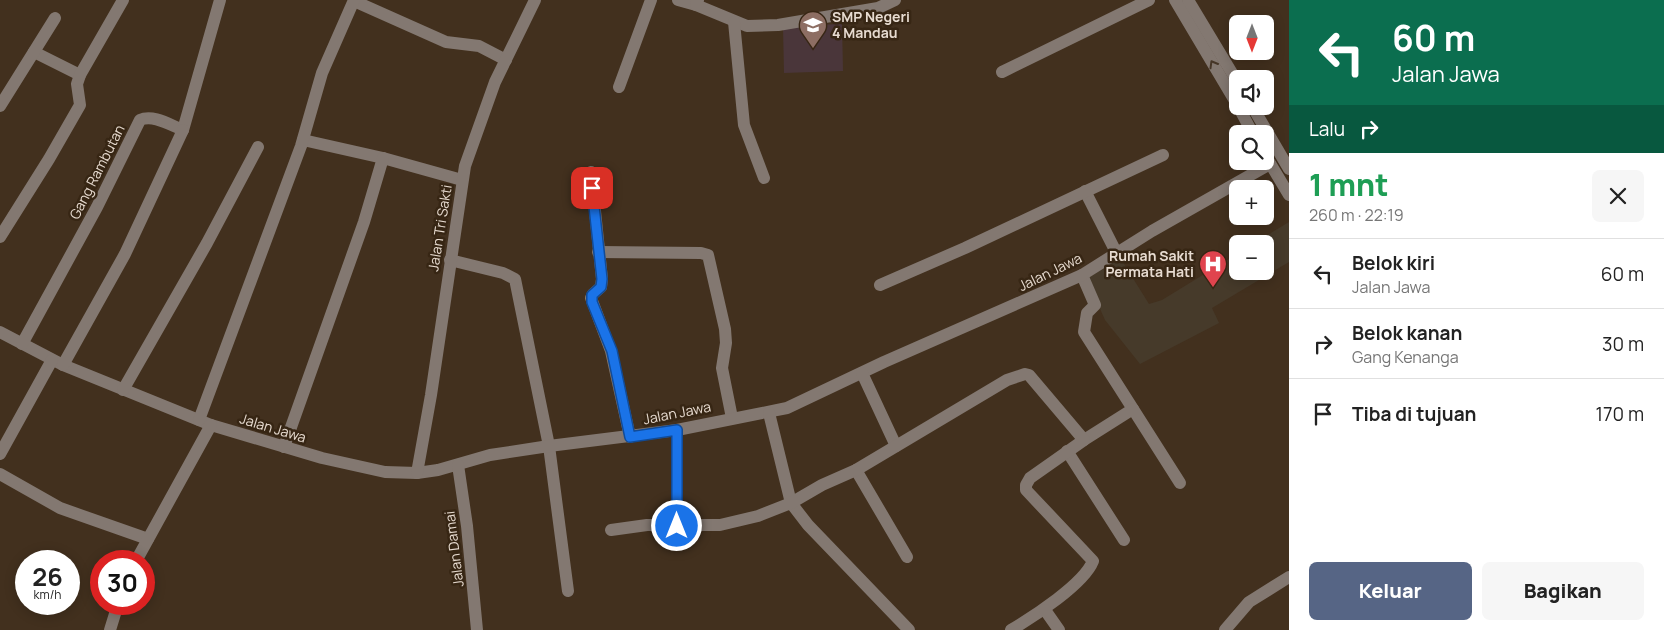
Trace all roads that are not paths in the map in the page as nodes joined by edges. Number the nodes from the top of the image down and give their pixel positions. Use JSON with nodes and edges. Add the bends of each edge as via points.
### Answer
{"nodes":[{"id":1,"x":123,"y":0,"type":"edge"},
{"id":2,"x":220,"y":0,"type":"edge"},
{"id":3,"x":354,"y":0,"type":"edge"},
{"id":4,"x":535,"y":0,"type":"edge"},
{"id":5,"x":651,"y":0,"type":"edge"},
{"id":6,"x":678,"y":0,"type":"edge"},
{"id":7,"x":895,"y":0,"type":"edge"},
{"id":8,"x":1149,"y":0,"type":"edge"},
{"id":9,"x":1174,"y":0,"type":"edge"},
{"id":10,"x":1188,"y":0,"type":"edge"},
{"id":11,"x":697,"y":2,"type":"edge"},
{"id":12,"x":55,"y":18,"type":"dead end"},
{"id":13,"x":734,"y":22,"type":"junction"},
{"id":14,"x":34,"y":52,"type":"junction"},
{"id":15,"x":506,"y":60,"type":"junction"},
{"id":16,"x":1230,"y":70,"type":"edge"},
{"id":17,"x":1002,"y":72,"type":"dead end"},
{"id":18,"x":80,"y":75,"type":"junction"},
{"id":19,"x":620,"y":87,"type":"dead end"},
{"id":20,"x":1229,"y":91,"type":"edge"},
{"id":21,"x":0,"y":106,"type":"edge"},
{"id":22,"x":1252,"y":115,"type":"edge"},
{"id":23,"x":183,"y":130,"type":"junction"},
{"id":24,"x":303,"y":140,"type":"junction"},
{"id":25,"x":258,"y":147,"type":"dead end"},
{"id":26,"x":1163,"y":155,"type":"dead end"},
{"id":27,"x":383,"y":158,"type":"junction"},
{"id":28,"x":1274,"y":169,"type":"edge"},
{"id":29,"x":1289,"y":169,"type":"edge"},
{"id":30,"x":1250,"y":170,"type":"edge"},
{"id":31,"x":591,"y":172,"type":"dead end"},
{"id":32,"x":764,"y":178,"type":"dead end"},
{"id":33,"x":462,"y":180,"type":"junction"},
{"id":34,"x":1085,"y":191,"type":"junction"},
{"id":35,"x":1289,"y":195,"type":"edge"},
{"id":36,"x":0,"y":237,"type":"edge"},
{"id":37,"x":598,"y":252,"type":"junction"},
{"id":38,"x":1116,"y":254,"type":"junction"},
{"id":39,"x":450,"y":260,"type":"junction"},
{"id":40,"x":1082,"y":275,"type":"junction"},
{"id":41,"x":880,"y":285,"type":"dead end"},
{"id":42,"x":0,"y":332,"type":"edge"},
{"id":43,"x":22,"y":344,"type":"junction"},
{"id":44,"x":58,"y":362,"type":"junction"},
{"id":45,"x":862,"y":373,"type":"junction"},
{"id":46,"x":123,"y":390,"type":"junction"},
{"id":47,"x":1133,"y":409,"type":"junction"},
{"id":48,"x":769,"y":413,"type":"junction"},
{"id":49,"x":732,"y":418,"type":"junction"},
{"id":50,"x":205,"y":422,"type":"junction"},
{"id":51,"x":677,"y":430,"type":"junction"},
{"id":52,"x":630,"y":437,"type":"junction"},
{"id":53,"x":1084,"y":440,"type":"junction"},
{"id":54,"x":548,"y":446,"type":"junction"},
{"id":55,"x":896,"y":446,"type":"junction"},
{"id":56,"x":284,"y":447,"type":"junction"},
{"id":57,"x":1067,"y":451,"type":"junction"},
{"id":58,"x":0,"y":454,"type":"edge"},
{"id":59,"x":458,"y":464,"type":"junction"},
{"id":60,"x":856,"y":470,"type":"junction"},
{"id":61,"x":417,"y":473,"type":"junction"},
{"id":62,"x":0,"y":474,"type":"edge"},
{"id":63,"x":1180,"y":483,"type":"dead end"},
{"id":64,"x":791,"y":503,"type":"junction"},
{"id":65,"x":677,"y":526,"type":"junction"},
{"id":66,"x":611,"y":530,"type":"dead end"},
{"id":67,"x":148,"y":539,"type":"junction"},
{"id":68,"x":1124,"y":540,"type":"dead end"},
{"id":69,"x":142,"y":550,"type":"edge"},
{"id":70,"x":907,"y":557,"type":"dead end"},
{"id":71,"x":1289,"y":577,"type":"edge"},
{"id":72,"x":568,"y":591,"type":"dead end"},
{"id":73,"x":1045,"y":610,"type":"junction"},
{"id":74,"x":115,"y":615,"type":"edge"},
{"id":75,"x":110,"y":630,"type":"edge"},
{"id":76,"x":477,"y":630,"type":"edge"},
{"id":77,"x":909,"y":630,"type":"edge"},
{"id":78,"x":1011,"y":630,"type":"edge"},
{"id":79,"x":1059,"y":630,"type":"edge"},
{"id":80,"x":1225,"y":630,"type":"edge"}],
"edges":[{"from":1,"to":18,"type":"street"},
{"from":2,"to":23,"type":"street"},
{"from":3,"to":15,"type":"street","via":[[446,42],[479,46]]},
{"from":3,"to":24,"type":"street","via":[[322,72]]},
{"from":4,"to":15,"type":"street","name":"Jalan Tri Sakti"},
{"from":5,"to":19,"type":"street"},
{"from":6,"to":11,"type":"street"},
{"from":7,"to":13,"type":"street","via":[[878,8],[778,25],[747,26]]},
{"from":8,"to":17,"type":"street"},
{"from":20,"to":9,"type":"street","one_way":true},
{"from":10,"to":16,"type":"street"},
{"from":11,"to":13,"type":"street"},
{"from":12,"to":14,"type":"street"},
{"from":13,"to":32,"type":"street","via":[[744,125]]},
{"from":14,"to":18,"type":"street"},
{"from":14,"to":21,"type":"street"},
{"from":15,"to":33,"type":"street","name":"Jalan Tri Sakti","via":[[481,118]]},
{"from":18,"to":36,"type":"street","via":[[77,84],[80,105]]},
{"from":22,"to":29,"type":"street"},
{"from":23,"to":43,"type":"street","name":"Gang Rambutan","via":[[152,118],[140,120],[97,207]]},
{"from":23,"to":44,"type":"street","via":[[125,254]]},
{"from":24,"to":27,"type":"street"},
{"from":24,"to":50,"type":"street"},
{"from":25,"to":46,"type":"street"},
{"from":26,"to":34,"type":"street"},
{"from":27,"to":33,"type":"street"},
{"from":27,"to":56,"type":"street","via":[[364,222]]},
{"from":28,"to":35,"type":"street"},
{"from":30,"to":38,"type":"street","name":"Jalan Jawa"},
{"from":31,"to":37,"type":"street"},
{"from":33,"to":39,"type":"street","name":"Jalan Tri Sakti"},
{"from":34,"to":38,"type":"street"},
{"from":34,"to":41,"type":"street"},
{"from":37,"to":49,"type":"street","via":[[701,253],[708,256],[725,329],[722,368]]},
{"from":37,"to":52,"type":"street","via":[[602,283],[591,298],[612,351]]},
{"from":38,"to":40,"type":"street","name":"Jalan Jawa"},
{"from":39,"to":54,"type":"street","via":[[515,279]]},
{"from":39,"to":61,"type":"street","name":"Jalan Tri Sakti"},
{"from":40,"to":45,"type":"street","name":"Jalan Jawa"},
{"from":40,"to":47,"type":"street","via":[[1095,305],[1087,313],[1084,332]]},
{"from":42,"to":43,"type":"street","name":"Jalan Jawa"},
{"from":43,"to":44,"type":"street","name":"Jalan Jawa"},
{"from":44,"to":46,"type":"street","name":"Jalan Jawa"},
{"from":44,"to":58,"type":"street"},
{"from":45,"to":48,"type":"street","name":"Jalan Jawa","via":[[816,396]]},
{"from":45,"to":55,"type":"street"},
{"from":46,"to":50,"type":"street","name":"Jalan Jawa"},
{"from":47,"to":53,"type":"street"},
{"from":47,"to":63,"type":"street"},
{"from":48,"to":49,"type":"street","name":"Jalan Jawa"},
{"from":48,"to":64,"type":"street"},
{"from":49,"to":51,"type":"street","name":"Jalan Jawa"},
{"from":50,"to":56,"type":"street","name":"Jalan Jawa"},
{"from":50,"to":67,"type":"street"},
{"from":51,"to":52,"type":"street","name":"Jalan Jawa"},
{"from":51,"to":65,"type":"street"},
{"from":52,"to":54,"type":"street","name":"Jalan Jawa"},
{"from":53,"to":55,"type":"street","via":[[1029,375],[1022,373]]},
{"from":53,"to":57,"type":"street"},
{"from":54,"to":59,"type":"street","name":"Jalan Jawa"},
{"from":54,"to":72,"type":"street"},
{"from":55,"to":60,"type":"street"},
{"from":56,"to":61,"type":"street","name":"Jalan Jawa","via":[[376,470]]},
{"from":57,"to":68,"type":"street"},
{"from":57,"to":73,"type":"street","via":[[1030,478],[1026,490],[1093,562]]},
{"from":59,"to":61,"type":"street","name":"Jalan Jawa"},
{"from":59,"to":76,"type":"street","name":"Jalan Damai"},
{"from":60,"to":64,"type":"street"},
{"from":60,"to":70,"type":"street"},
{"from":62,"to":67,"type":"street","via":[[60,508]]},
{"from":64,"to":65,"type":"street","via":[[758,516],[720,525]]},
{"from":64,"to":77,"type":"street","via":[[808,525]]},
{"from":65,"to":66,"type":"street","via":[[647,525]]},
{"from":67,"to":69,"type":"street"},
{"from":71,"to":80,"type":"street","via":[[1248,602]]},
{"from":73,"to":78,"type":"street"},
{"from":73,"to":79,"type":"street"},
{"from":74,"to":75,"type":"street"}]}
